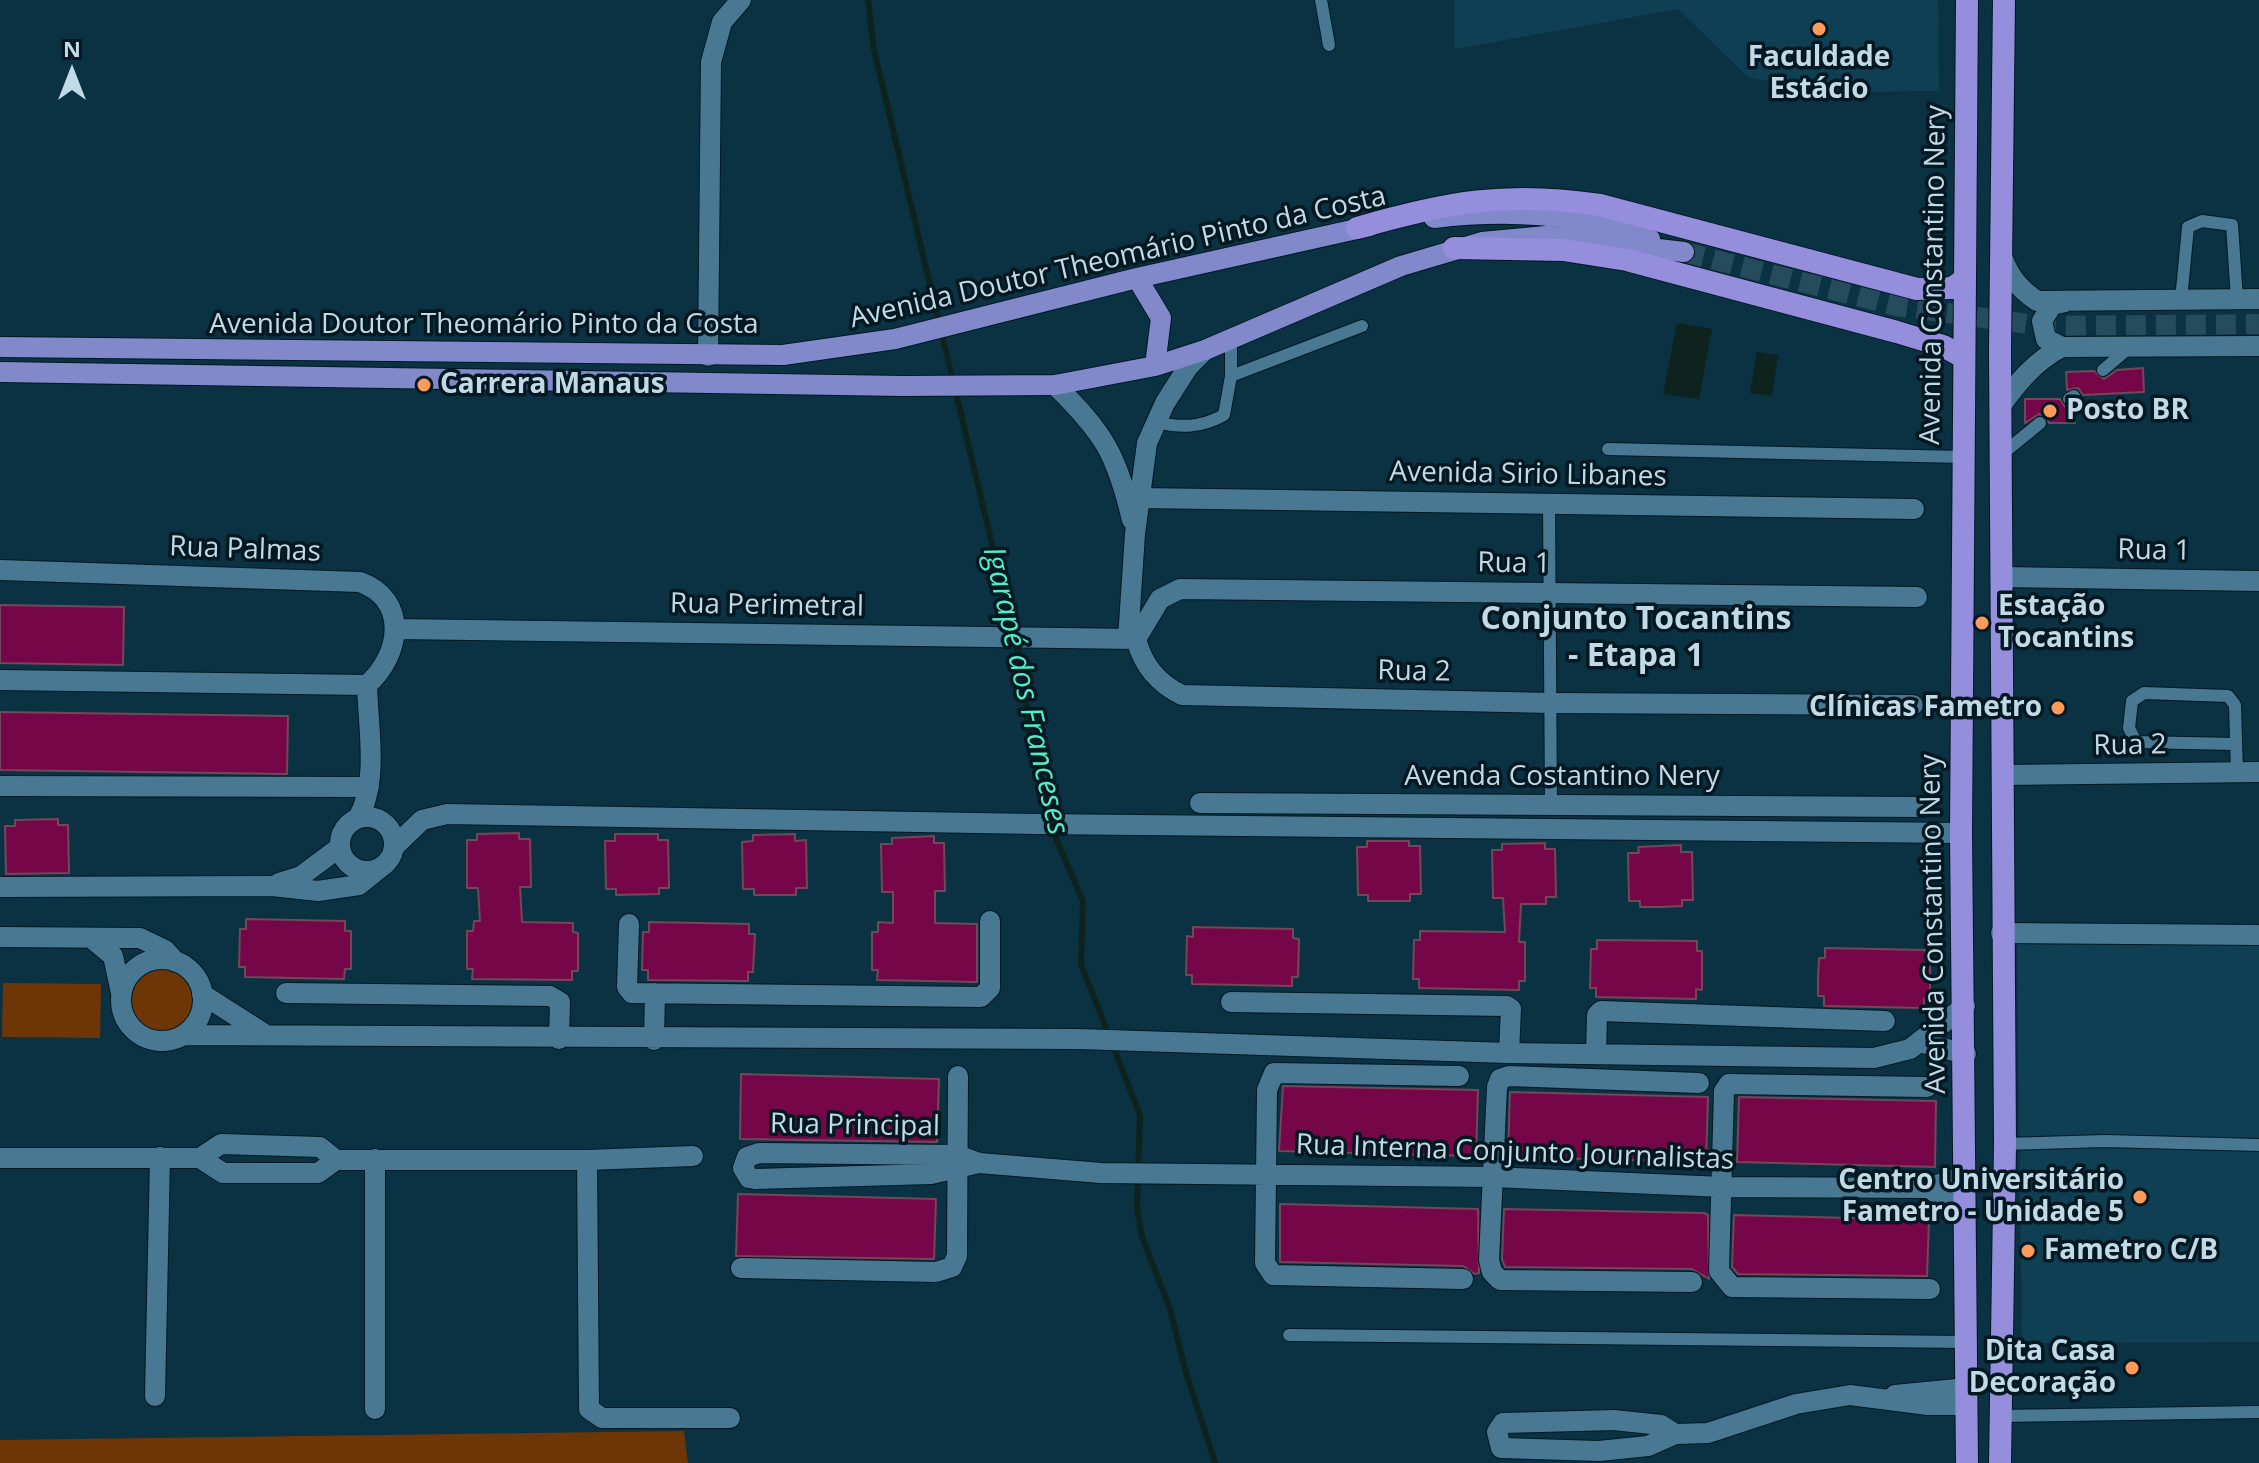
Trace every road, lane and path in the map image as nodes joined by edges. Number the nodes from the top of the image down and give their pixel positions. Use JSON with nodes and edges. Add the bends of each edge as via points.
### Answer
{"nodes":[{"id":1,"x":741,"y":0,"type":"edge"},
{"id":2,"x":1321,"y":0,"type":"edge"},
{"id":3,"x":1967,"y":0,"type":"edge"},
{"id":4,"x":2004,"y":0,"type":"edge"},
{"id":5,"x":1329,"y":45,"type":"dead end"},
{"id":6,"x":1357,"y":228,"type":"junction"},
{"id":7,"x":1454,"y":248,"type":"junction"},
{"id":8,"x":2001,"y":253,"type":"junction"},
{"id":9,"x":1137,"y":278,"type":"junction"},
{"id":10,"x":1965,"y":279,"type":"junction"},
{"id":11,"x":2237,"y":299,"type":"junction"},
{"id":12,"x":2259,"y":299,"type":"edge"},
{"id":13,"x":2181,"y":300,"type":"junction"},
{"id":14,"x":2065,"y":302,"type":"junction"},
{"id":15,"x":1362,"y":326,"type":"dead end"},
{"id":16,"x":1231,"y":339,"type":"junction"},
{"id":17,"x":2259,"y":346,"type":"edge"},
{"id":18,"x":0,"y":347,"type":"edge"},
{"id":19,"x":2062,"y":347,"type":"junction"},
{"id":20,"x":2129,"y":348,"type":"junction"},
{"id":21,"x":1205,"y":350,"type":"junction"},
{"id":22,"x":708,"y":356,"type":"junction"},
{"id":23,"x":1963,"y":357,"type":"junction"},
{"id":24,"x":1155,"y":366,"type":"junction"},
{"id":25,"x":2103,"y":370,"type":"dead end"},
{"id":26,"x":0,"y":372,"type":"edge"},
{"id":27,"x":1231,"y":376,"type":"junction"},
{"id":28,"x":1055,"y":385,"type":"junction"},
{"id":29,"x":2000,"y":407,"type":"junction"},
{"id":30,"x":1155,"y":422,"type":"junction"},
{"id":31,"x":2040,"y":423,"type":"dead end"},
{"id":32,"x":1608,"y":449,"type":"dead end"},
{"id":33,"x":2001,"y":455,"type":"junction"},
{"id":34,"x":1962,"y":457,"type":"junction"},
{"id":35,"x":1140,"y":498,"type":"junction"},
{"id":36,"x":1549,"y":503,"type":"junction"},
{"id":37,"x":1914,"y":509,"type":"dead end"},
{"id":38,"x":1135,"y":534,"type":"junction"},
{"id":39,"x":0,"y":570,"type":"edge"},
{"id":40,"x":2001,"y":577,"type":"junction"},
{"id":41,"x":2259,"y":581,"type":"edge"},
{"id":42,"x":1550,"y":593,"type":"junction"},
{"id":43,"x":1917,"y":597,"type":"dead end"},
{"id":44,"x":397,"y":629,"type":"junction"},
{"id":45,"x":1132,"y":639,"type":"junction"},
{"id":46,"x":0,"y":680,"type":"edge"},
{"id":47,"x":367,"y":685,"type":"junction"},
{"id":48,"x":1552,"y":703,"type":"junction"},
{"id":49,"x":1913,"y":705,"type":"dead end"},
{"id":50,"x":2236,"y":744,"type":"junction"},
{"id":51,"x":2259,"y":772,"type":"edge"},
{"id":52,"x":2237,"y":773,"type":"junction"},
{"id":53,"x":2002,"y":775,"type":"junction"},
{"id":54,"x":0,"y":786,"type":"edge"},
{"id":55,"x":369,"y":787,"type":"junction"},
{"id":56,"x":1200,"y":803,"type":"dead end"},
{"id":57,"x":1551,"y":806,"type":"junction"},
{"id":58,"x":1923,"y":807,"type":"dead end"},
{"id":59,"x":358,"y":818,"type":"junction"},
{"id":60,"x":1961,"y":833,"type":"junction"},
{"id":61,"x":340,"y":847,"type":"junction"},
{"id":62,"x":394,"y":847,"type":"junction"},
{"id":63,"x":380,"y":868,"type":"junction"},
{"id":64,"x":272,"y":886,"type":"junction"},
{"id":65,"x":0,"y":887,"type":"edge"},
{"id":66,"x":990,"y":921,"type":"dead end"},
{"id":67,"x":629,"y":924,"type":"dead end"},
{"id":68,"x":2001,"y":933,"type":"junction"},
{"id":69,"x":2259,"y":935,"type":"edge"},
{"id":70,"x":0,"y":937,"type":"edge"},
{"id":71,"x":91,"y":938,"type":"junction"},
{"id":72,"x":176,"y":962,"type":"junction"},
{"id":73,"x":286,"y":993,"type":"dead end"},
{"id":74,"x":655,"y":993,"type":"junction"},
{"id":75,"x":202,"y":994,"type":"junction"},
{"id":76,"x":121,"y":995,"type":"junction"},
{"id":77,"x":1231,"y":1002,"type":"dead end"},
{"id":78,"x":1965,"y":1006,"type":"junction"},
{"id":79,"x":1885,"y":1021,"type":"dead end"},
{"id":80,"x":184,"y":1035,"type":"junction"},
{"id":81,"x":266,"y":1035,"type":"junction"},
{"id":82,"x":559,"y":1039,"type":"junction"},
{"id":83,"x":654,"y":1040,"type":"junction"},
{"id":84,"x":1919,"y":1042,"type":"junction"},
{"id":85,"x":1509,"y":1053,"type":"junction"},
{"id":86,"x":1596,"y":1053,"type":"junction"},
{"id":87,"x":1966,"y":1054,"type":"junction"},
{"id":88,"x":958,"y":1076,"type":"dead end"},
{"id":89,"x":1459,"y":1076,"type":"dead end"},
{"id":90,"x":1699,"y":1083,"type":"dead end"},
{"id":91,"x":1927,"y":1087,"type":"dead end"},
{"id":92,"x":2005,"y":1144,"type":"junction"},
{"id":93,"x":2259,"y":1145,"type":"edge"},
{"id":94,"x":693,"y":1156,"type":"dead end"},
{"id":95,"x":160,"y":1157,"type":"junction"},
{"id":96,"x":0,"y":1158,"type":"edge"},
{"id":97,"x":200,"y":1158,"type":"junction"},
{"id":98,"x":375,"y":1159,"type":"junction"},
{"id":99,"x":336,"y":1160,"type":"junction"},
{"id":100,"x":587,"y":1160,"type":"junction"},
{"id":101,"x":957,"y":1163,"type":"junction"},
{"id":102,"x":1101,"y":1173,"type":"joint"},
{"id":103,"x":1266,"y":1175,"type":"junction"},
{"id":104,"x":1966,"y":1175,"type":"junction"},
{"id":105,"x":1492,"y":1177,"type":"junction"},
{"id":106,"x":1723,"y":1187,"type":"junction"},
{"id":107,"x":1928,"y":1188,"type":"junction"},
{"id":108,"x":1966,"y":1211,"type":"junction"},
{"id":109,"x":741,"y":1268,"type":"dead end"},
{"id":110,"x":1463,"y":1279,"type":"dead end"},
{"id":111,"x":1692,"y":1282,"type":"dead end"},
{"id":112,"x":1930,"y":1289,"type":"dead end"},
{"id":113,"x":1289,"y":1335,"type":"dead end"},
{"id":114,"x":1967,"y":1342,"type":"junction"},
{"id":115,"x":155,"y":1396,"type":"dead end"},
{"id":116,"x":1967,"y":1396,"type":"junction"},
{"id":117,"x":375,"y":1409,"type":"dead end"},
{"id":118,"x":2259,"y":1412,"type":"edge"},
{"id":119,"x":2000,"y":1416,"type":"junction"},
{"id":120,"x":730,"y":1418,"type":"dead end"},
{"id":121,"x":1675,"y":1434,"type":"junction"},
{"id":122,"x":1967,"y":1463,"type":"edge"},
{"id":123,"x":2000,"y":1463,"type":"edge"}],
"edges":[{"from":1,"to":22,"type":"street","via":[[722,22],[711,62]]},
{"from":2,"to":5,"type":"lane"},
{"from":3,"to":10,"type":"highway","name":"Avenida Constantino Nery"},
{"from":4,"to":8,"type":"highway"},
{"from":6,"to":7,"type":"main road","name":"Avenida Doutor Theomário Pinto da Costa","via":[[1461,215],[1553,215],[1632,232],[1684,252],[1546,236]]},
{"from":6,"to":9,"type":"main road","name":"Avenida Doutor Theomário Pinto da Costa"},
{"from":6,"to":10,"type":"highway","via":[[1471,200],[1555,199],[1600,205],[1917,289],[1952,288]]},
{"from":7,"to":16,"type":"main road","name":"Avenida Doutor Theomário Pinto da Costa"},
{"from":7,"to":23,"type":"highway","via":[[1563,250],[1627,260],[1897,332]]},
{"from":8,"to":14,"type":"street","via":[[2021,291],[2037,301]]},
{"from":8,"to":29,"type":"highway"},
{"from":9,"to":22,"type":"main road","name":"Avenida Doutor Theomário Pinto da Costa","via":[[895,339],[783,355]]},
{"from":9,"to":24,"type":"main road","via":[[1161,318]]},
{"from":10,"to":23,"type":"highway","name":"Avenida Constantino Nery"},
{"from":11,"to":12,"type":"street"},
{"from":11,"to":13,"type":"street"},
{"from":11,"to":13,"type":"lane","via":[[2232,225],[2202,221],[2188,227]]},
{"from":13,"to":14,"type":"street"},
{"from":14,"to":19,"type":"street","via":[[2052,305],[2042,321],[2046,339]]},
{"from":15,"to":27,"type":"lane"},
{"from":16,"to":21,"type":"main road","name":"Avenida Doutor Theomário Pinto da Costa"},
{"from":16,"to":27,"type":"lane"},
{"from":17,"to":20,"type":"street"},
{"from":18,"to":22,"type":"main road","name":"Avenida Doutor Theomário Pinto da Costa"},
{"from":19,"to":20,"type":"street"},
{"from":19,"to":29,"type":"street","via":[[2029,370]]},
{"from":20,"to":25,"type":"lane"},
{"from":21,"to":24,"type":"main road","name":"Avenida Doutor Theomário Pinto da Costa"},
{"from":21,"to":30,"type":"street","via":[[1176,384]]},
{"from":23,"to":34,"type":"highway","name":"Avenida Constantino Nery"},
{"from":24,"to":28,"type":"main road","name":"Avenida Doutor Theomário Pinto da Costa"},
{"from":26,"to":28,"type":"main road","name":"Avenida Doutor Theomário Pinto da Costa"},
{"from":27,"to":30,"type":"lane","via":[[1224,415],[1180,428]]},
{"from":28,"to":38,"type":"street","via":[[1101,433],[1114,456]]},
{"from":29,"to":33,"type":"highway"},
{"from":30,"to":35,"type":"street"},
{"from":31,"to":33,"type":"lane"},
{"from":32,"to":34,"type":"lane"},
{"from":33,"to":40,"type":"highway"},
{"from":34,"to":60,"type":"highway","name":"Avenida Constantino Nery"},
{"from":35,"to":36,"type":"street","name":"Avenida Sirio Libanes"},
{"from":35,"to":38,"type":"street"},
{"from":36,"to":37,"type":"street","name":"Avenida Sirio Libanes"},
{"from":36,"to":42,"type":"lane"},
{"from":38,"to":45,"type":"street"},
{"from":39,"to":44,"type":"street","name":"Rua Palmas","via":[[360,582],[383,597]]},
{"from":40,"to":41,"type":"street","name":"Rua 1"},
{"from":40,"to":53,"type":"highway"},
{"from":42,"to":43,"type":"street","name":"Rua 1"},
{"from":42,"to":45,"type":"street","name":"Rua 1","via":[[1180,589],[1160,599]]},
{"from":42,"to":48,"type":"lane"},
{"from":44,"to":45,"type":"street","name":"Rua Perimetral"},
{"from":44,"to":47,"type":"street","via":[[391,658]]},
{"from":45,"to":48,"type":"street","name":"Rua 2","via":[[1156,678],[1182,695]]},
{"from":46,"to":47,"type":"street"},
{"from":47,"to":55,"type":"street"},
{"from":48,"to":49,"type":"street","name":"Rua 2"},
{"from":48,"to":57,"type":"lane"},
{"from":50,"to":50,"type":"lane","via":[[2235,705],[2228,696],[2144,693],[2132,701],[2129,728],[2136,742]]},
{"from":50,"to":52,"type":"lane"},
{"from":51,"to":52,"type":"street","name":"Rua 2"},
{"from":52,"to":53,"type":"street","name":"Rua 2"},
{"from":53,"to":68,"type":"highway"},
{"from":54,"to":55,"type":"street"},
{"from":55,"to":59,"type":"street"},
{"from":56,"to":57,"type":"street","name":"Avenda Costantino Nery"},
{"from":57,"to":58,"type":"street","name":"Avenda Costantino Nery"},
{"from":59,"to":61,"type":"street","via":[[344,830]]},
{"from":59,"to":62,"type":"street","via":[[384,822]]},
{"from":60,"to":62,"type":"street","via":[[447,814],[422,820]]},
{"from":60,"to":78,"type":"highway","name":"Avenida Constantino Nery"},
{"from":61,"to":63,"type":"street","via":[[355,868]]},
{"from":61,"to":64,"type":"street","via":[[301,876]]},
{"from":62,"to":63,"type":"street"},
{"from":63,"to":64,"type":"street","via":[[359,885],[339,889]]},
{"from":64,"to":65,"type":"street"},
{"from":66,"to":74,"type":"street","via":[[990,988],[981,997]]},
{"from":67,"to":74,"type":"street","via":[[628,990]]},
{"from":68,"to":69,"type":"street"},
{"from":68,"to":92,"type":"highway"},
{"from":70,"to":71,"type":"street"},
{"from":71,"to":72,"type":"street","via":[[140,938]]},
{"from":71,"to":76,"type":"street","via":[[113,956]]},
{"from":72,"to":75,"type":"street","via":[[194,975]]},
{"from":72,"to":76,"type":"street","via":[[147,962],[125,981]]},
{"from":73,"to":82,"type":"street","via":[[550,996],[560,1002]]},
{"from":74,"to":83,"type":"street"},
{"from":75,"to":80,"type":"street","via":[[202,1010]]},
{"from":75,"to":81,"type":"street"},
{"from":76,"to":80,"type":"street","via":[[126,1021],[146,1038],[172,1040]]},
{"from":77,"to":85,"type":"street","via":[[1507,1006]]},
{"from":78,"to":84,"type":"street"},
{"from":78,"to":87,"type":"highway","name":"Avenida Constantino Nery"},
{"from":79,"to":86,"type":"street","via":[[1601,1011]]},
{"from":80,"to":81,"type":"street"},
{"from":81,"to":82,"type":"street"},
{"from":82,"to":83,"type":"street"},
{"from":83,"to":85,"type":"street","via":[[1078,1039]]},
{"from":84,"to":86,"type":"street","via":[[1874,1058]]},
{"from":84,"to":87,"type":"street"},
{"from":85,"to":86,"type":"street"},
{"from":87,"to":104,"type":"highway","name":"Avenida Constantino Nery"},
{"from":88,"to":101,"type":"street","name":"Rua Principal"},
{"from":89,"to":103,"type":"street","via":[[1274,1073],[1267,1090]]},
{"from":90,"to":105,"type":"street","via":[[1500,1079]]},
{"from":91,"to":106,"type":"street","via":[[1729,1084],[1724,1091]]},
{"from":92,"to":93,"type":"lane"},
{"from":92,"to":119,"type":"highway"},
{"from":94,"to":100,"type":"street"},
{"from":95,"to":96,"type":"street"},
{"from":95,"to":97,"type":"street"},
{"from":95,"to":115,"type":"street"},
{"from":97,"to":99,"type":"street","via":[[223,1173],[318,1173]]},
{"from":97,"to":99,"type":"street","via":[[221,1144],[320,1147]]},
{"from":98,"to":99,"type":"street"},
{"from":98,"to":100,"type":"street"},
{"from":98,"to":117,"type":"street"},
{"from":100,"to":120,"type":"street","via":[[589,1409],[602,1418]]},
{"from":101,"to":101,"type":"street","name":"Rua Principal","via":[[755,1179],[743,1168],[747,1157],[759,1153]]},
{"from":101,"to":102,"type":"street","name":"Rua Principal"},
{"from":101,"to":109,"type":"street","via":[[957,1256],[952,1267],[936,1272]]},
{"from":102,"to":103,"type":"street","name":"Rua Interna Conjunto Journalistas"},
{"from":103,"to":105,"type":"street","name":"Rua Interna Conjunto Journalistas"},
{"from":103,"to":110,"type":"street","via":[[1265,1263],[1273,1275]]},
{"from":104,"to":107,"type":"street","name":"Rua Interna Conjunto Journalistas"},
{"from":104,"to":108,"type":"highway","name":"Avenida Constantino Nery"},
{"from":105,"to":106,"type":"street","name":"Rua Interna Conjunto Journalistas"},
{"from":105,"to":111,"type":"street","via":[[1489,1260],[1500,1280]]},
{"from":106,"to":107,"type":"street","name":"Rua Interna Conjunto Journalistas"},
{"from":106,"to":112,"type":"street","via":[[1719,1271],[1732,1287]]},
{"from":107,"to":108,"type":"street"},
{"from":108,"to":114,"type":"highway","name":"Avenida Constantino Nery"},
{"from":113,"to":114,"type":"lane"},
{"from":114,"to":116,"type":"highway","name":"Avenida Constantino Nery"},
{"from":116,"to":121,"type":"street","via":[[1928,1389],[1884,1397],[1850,1395],[1708,1433]]},
{"from":116,"to":122,"type":"highway","name":"Avenida Constantino Nery"},
{"from":118,"to":119,"type":"lane"},
{"from":119,"to":123,"type":"highway"},
{"from":121,"to":121,"type":"street","via":[[1661,1425],[1614,1420],[1503,1423],[1497,1432],[1498,1445],[1507,1450],[1599,1451],[1648,1446]]}]}
